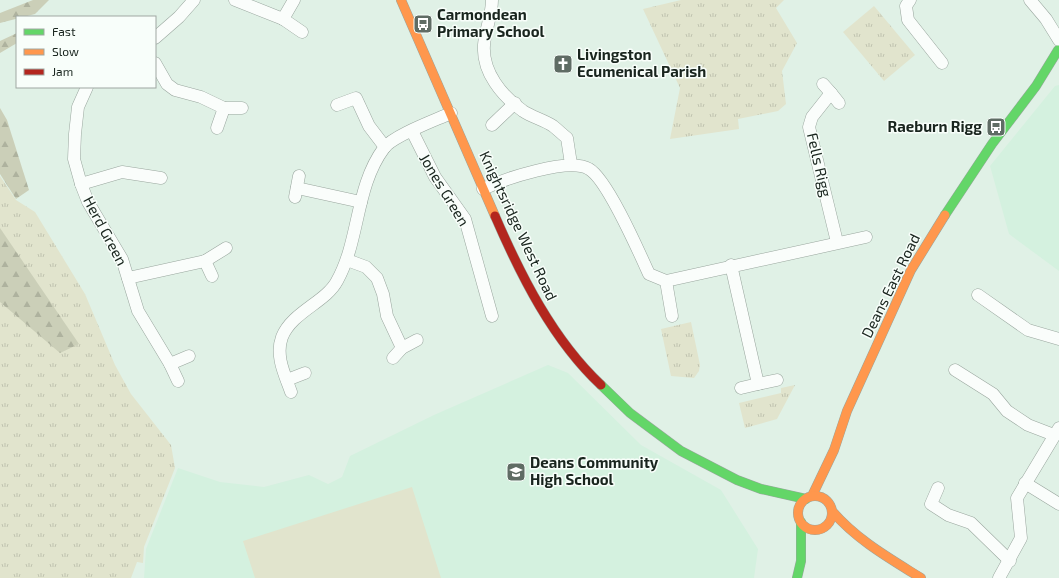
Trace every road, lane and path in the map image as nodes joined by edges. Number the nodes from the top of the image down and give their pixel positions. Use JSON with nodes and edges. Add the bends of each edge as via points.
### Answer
{"nodes":[{"id":1,"x":194,"y":0,"type":"edge"},
{"id":2,"x":235,"y":0,"type":"edge"},
{"id":3,"x":294,"y":0,"type":"edge"},
{"id":4,"x":401,"y":0,"type":"edge"},
{"id":5,"x":492,"y":0,"type":"edge"},
{"id":6,"x":910,"y":0,"type":"edge"},
{"id":7,"x":1030,"y":0,"type":"edge"},
{"id":8,"x":283,"y":18,"type":"junction"},
{"id":9,"x":1046,"y":18,"type":"junction"},
{"id":10,"x":1059,"y":25,"type":"edge"},
{"id":11,"x":302,"y":32,"type":"dead end"},
{"id":12,"x":156,"y":37,"type":"edge"},
{"id":13,"x":1059,"y":47,"type":"edge"},
{"id":14,"x":942,"y":63,"type":"dead end"},
{"id":15,"x":156,"y":65,"type":"edge"},
{"id":16,"x":1054,"y":76,"type":"dead end"},
{"id":17,"x":1036,"y":86,"type":"junction"},
{"id":18,"x":87,"y":88,"type":"edge"},
{"id":19,"x":515,"y":103,"type":"junction"},
{"id":20,"x":839,"y":103,"type":"dead end"},
{"id":21,"x":337,"y":105,"type":"dead end"},
{"id":22,"x":224,"y":108,"type":"junction"},
{"id":23,"x":242,"y":108,"type":"dead end"},
{"id":24,"x":451,"y":114,"type":"junction"},
{"id":25,"x":492,"y":125,"type":"dead end"},
{"id":26,"x":217,"y":128,"type":"dead end"},
{"id":27,"x":412,"y":131,"type":"junction"},
{"id":28,"x":385,"y":147,"type":"junction"},
{"id":29,"x":571,"y":164,"type":"junction"},
{"id":30,"x":161,"y":178,"type":"dead end"},
{"id":31,"x":81,"y":184,"type":"junction"},
{"id":32,"x":297,"y":187,"type":"dead end"},
{"id":33,"x":483,"y":189,"type":"junction"},
{"id":34,"x":361,"y":202,"type":"junction"},
{"id":35,"x":866,"y":237,"type":"dead end"},
{"id":36,"x":837,"y":242,"type":"junction"},
{"id":37,"x":226,"y":248,"type":"dead end"},
{"id":38,"x":205,"y":260,"type":"junction"},
{"id":39,"x":347,"y":260,"type":"junction"},
{"id":40,"x":731,"y":265,"type":"junction"},
{"id":41,"x":212,"y":276,"type":"dead end"},
{"id":42,"x":128,"y":278,"type":"junction"},
{"id":43,"x":666,"y":281,"type":"junction"},
{"id":44,"x":978,"y":295,"type":"dead end"},
{"id":45,"x":492,"y":316,"type":"dead end"},
{"id":46,"x":672,"y":316,"type":"dead end"},
{"id":47,"x":1059,"y":339,"type":"edge"},
{"id":48,"x":417,"y":340,"type":"dead end"},
{"id":49,"x":402,"y":348,"type":"junction"},
{"id":50,"x":189,"y":356,"type":"dead end"},
{"id":51,"x":393,"y":358,"type":"dead end"},
{"id":52,"x":170,"y":364,"type":"junction"},
{"id":53,"x":955,"y":370,"type":"dead end"},
{"id":54,"x":305,"y":373,"type":"dead end"},
{"id":55,"x":287,"y":380,"type":"junction"},
{"id":56,"x":777,"y":380,"type":"dead end"},
{"id":57,"x":178,"y":381,"type":"dead end"},
{"id":58,"x":758,"y":384,"type":"junction"},
{"id":59,"x":741,"y":388,"type":"dead end"},
{"id":60,"x":291,"y":392,"type":"dead end"},
{"id":61,"x":1057,"y":431,"type":"edge"},
{"id":62,"x":834,"y":450,"type":"junction"},
{"id":63,"x":1025,"y":483,"type":"junction"},
{"id":64,"x":761,"y":488,"type":"junction"},
{"id":65,"x":938,"y":488,"type":"dead end"},
{"id":66,"x":809,"y":497,"type":"junction"},
{"id":67,"x":828,"y":502,"type":"junction"},
{"id":68,"x":1059,"y":504,"type":"edge"},
{"id":69,"x":792,"y":508,"type":"junction"},
{"id":70,"x":832,"y":511,"type":"junction"},
{"id":71,"x":801,"y":522,"type":"junction"},
{"id":72,"x":821,"y":528,"type":"junction"},
{"id":73,"x":858,"y":537,"type":"junction"},
{"id":74,"x":801,"y":560,"type":"junction"},
{"id":75,"x":1010,"y":561,"type":"junction"},
{"id":76,"x":903,"y":566,"type":"junction"},
{"id":77,"x":797,"y":578,"type":"edge"},
{"id":78,"x":898,"y":578,"type":"edge"},
{"id":79,"x":921,"y":578,"type":"edge"},
{"id":80,"x":1000,"y":578,"type":"edge"}],
"edges":[{"from":1,"to":12,"type":"street"},
{"from":2,"to":8,"type":"street"},
{"from":3,"to":8,"type":"street"},
{"from":4,"to":24,"type":"street","name":"Knightsridge West Road"},
{"from":5,"to":19,"type":"street","via":[[484,44],[487,71]]},
{"from":6,"to":14,"type":"street","via":[[906,6],[908,20]]},
{"from":7,"to":9,"type":"street"},
{"from":8,"to":11,"type":"street"},
{"from":9,"to":10,"type":"street"},
{"from":9,"to":13,"type":"street"},
{"from":13,"to":17,"type":"street","name":"Deans East Road"},
{"from":15,"to":22,"type":"street","via":[[164,80],[175,90]]},
{"from":16,"to":17,"type":"street","name":"Deans East Road"},
{"from":17,"to":62,"type":"street","name":"Deans East Road","via":[[992,144],[911,270],[847,411]]},
{"from":18,"to":31,"type":"street","name":"Herd Green","via":[[78,107],[74,134],[74,159]]},
{"from":19,"to":25,"type":"street"},
{"from":19,"to":29,"type":"street","via":[[523,111],[552,126],[567,138]]},
{"from":20,"to":36,"type":"street","name":"Fells Rigg","via":[[827,89],[812,117],[810,127]]},
{"from":21,"to":28,"type":"street","via":[[360,96],[369,126]]},
{"from":22,"to":23,"type":"street"},
{"from":22,"to":26,"type":"street"},
{"from":24,"to":27,"type":"street"},
{"from":24,"to":33,"type":"street","name":"Knightsridge West Road"},
{"from":27,"to":28,"type":"street"},
{"from":27,"to":45,"type":"street","name":"Jones Green","via":[[435,177],[465,219],[491,295]]},
{"from":28,"to":34,"type":"street"},
{"from":29,"to":33,"type":"street","via":[[502,180]]},
{"from":29,"to":43,"type":"street","via":[[588,168],[598,176],[649,274]]},
{"from":30,"to":31,"type":"street","name":"Herd Green","via":[[122,172]]},
{"from":31,"to":42,"type":"street","name":"Herd Green","via":[[88,202],[122,259]]},
{"from":32,"to":34,"type":"street"},
{"from":33,"to":64,"type":"street","name":"Knightsridge West Road","via":[[536,302],[592,378],[630,414],[680,451],[737,480]]},
{"from":34,"to":39,"type":"street"},
{"from":35,"to":36,"type":"street"},
{"from":36,"to":40,"type":"street"},
{"from":37,"to":38,"type":"street","name":"Herd Green"},
{"from":38,"to":41,"type":"street"},
{"from":38,"to":42,"type":"street","name":"Herd Green"},
{"from":39,"to":49,"type":"street","via":[[366,267],[377,278],[383,294],[386,316]]},
{"from":39,"to":55,"type":"street","via":[[336,283],[298,316],[283,336],[279,348]]},
{"from":40,"to":43,"type":"street"},
{"from":40,"to":58,"type":"street"},
{"from":42,"to":52,"type":"street","name":"Herd Green","via":[[138,310]]},
{"from":43,"to":46,"type":"street"},
{"from":44,"to":47,"type":"street","via":[[1028,330]]},
{"from":48,"to":49,"type":"street"},
{"from":49,"to":51,"type":"street"},
{"from":50,"to":52,"type":"street"},
{"from":52,"to":57,"type":"street","name":"Herd Green"},
{"from":53,"to":61,"type":"street","via":[[993,394],[1007,412],[1028,425]]},
{"from":54,"to":55,"type":"street"},
{"from":55,"to":60,"type":"street"},
{"from":56,"to":58,"type":"street"},
{"from":58,"to":59,"type":"street"},
{"from":61,"to":63,"type":"street"},
{"from":62,"to":66,"type":"street","name":"Deans East Road"},
{"from":62,"to":67,"type":"street","name":"Deans East Road"},
{"from":63,"to":68,"type":"street"},
{"from":63,"to":75,"type":"street","via":[[1017,498],[1021,538]]},
{"from":64,"to":66,"type":"street","name":"Knightsridge West Road"},
{"from":64,"to":69,"type":"street","name":"Knightsridge West Road"},
{"from":65,"to":75,"type":"street","via":[[931,504],[948,515],[971,523]]},
{"from":66,"to":67,"type":"street","via":[[818,496]]},
{"from":66,"to":69,"type":"street"},
{"from":67,"to":70,"type":"street"},
{"from":69,"to":71,"type":"street"},
{"from":70,"to":72,"type":"street","via":[[830,520]]},
{"from":70,"to":73,"type":"street","via":[[840,522]]},
{"from":71,"to":72,"type":"street","via":[[812,529]]},
{"from":71,"to":74,"type":"street"},
{"from":72,"to":73,"type":"street"},
{"from":72,"to":74,"type":"street"},
{"from":73,"to":76,"type":"street"},
{"from":74,"to":77,"type":"street"},
{"from":75,"to":80,"type":"street"},
{"from":76,"to":78,"type":"street"},
{"from":76,"to":79,"type":"street"}]}
